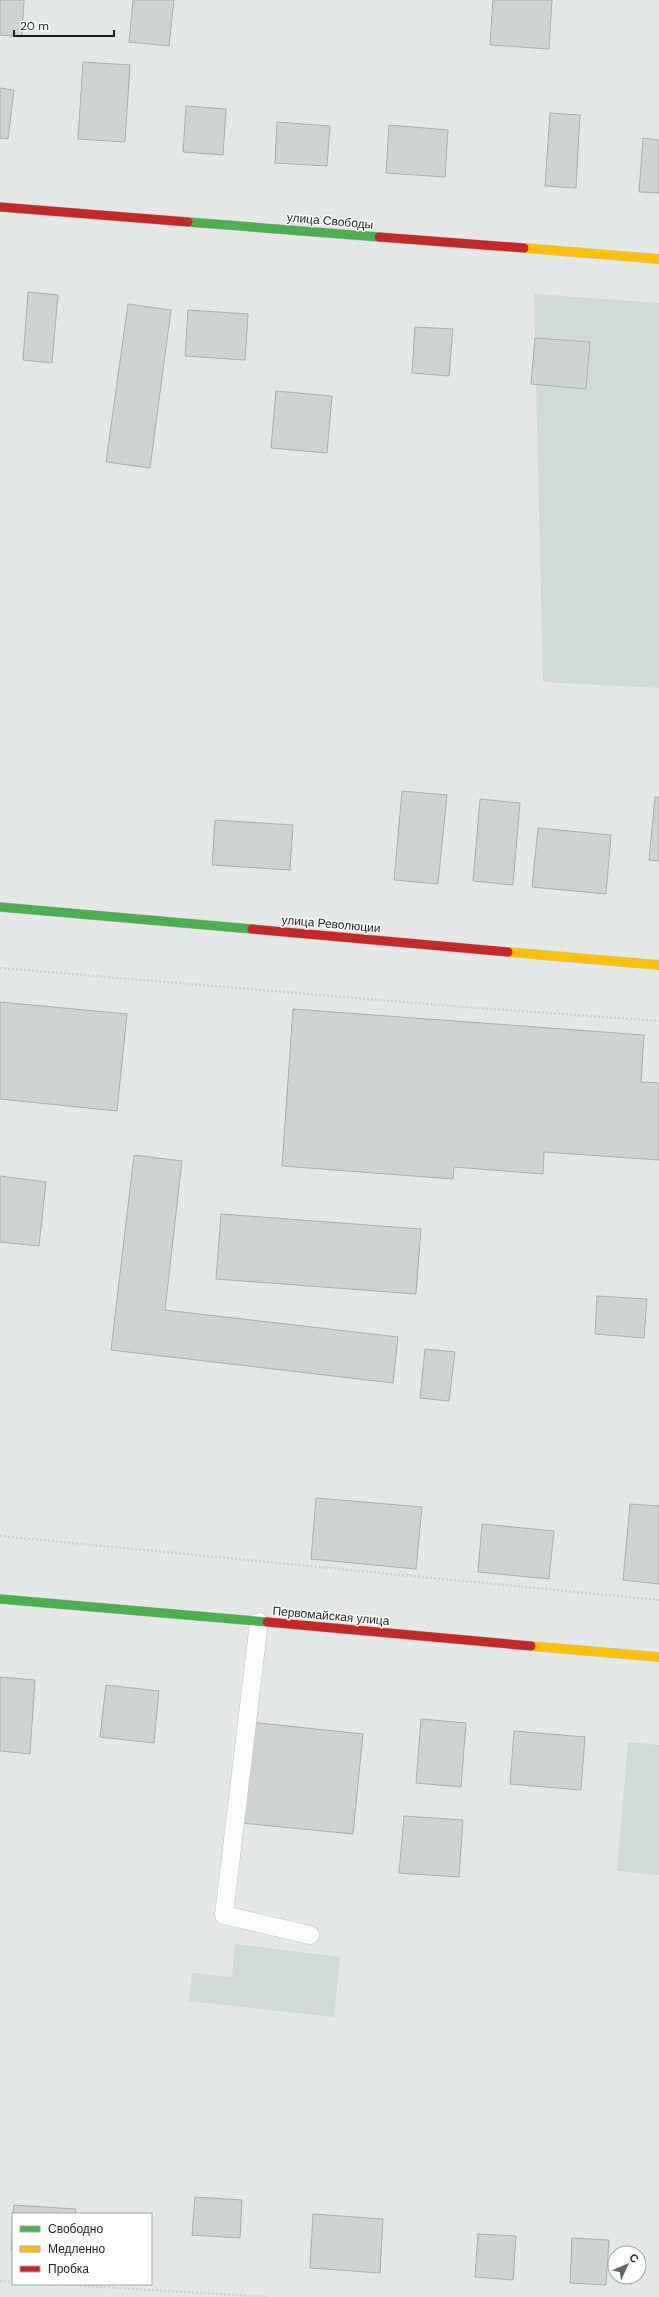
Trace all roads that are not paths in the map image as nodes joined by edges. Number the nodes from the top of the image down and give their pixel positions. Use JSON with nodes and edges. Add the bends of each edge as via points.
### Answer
{"nodes":[{"id":1,"x":0,"y":207,"type":"edge"},
{"id":2,"x":659,"y":260,"type":"edge"},
{"id":3,"x":0,"y":907,"type":"edge"},
{"id":4,"x":659,"y":965,"type":"edge"},
{"id":5,"x":0,"y":1599,"type":"edge"},
{"id":6,"x":259,"y":1622,"type":"junction"},
{"id":7,"x":659,"y":1658,"type":"edge"},
{"id":8,"x":310,"y":1935,"type":"dead end"}],
"edges":[{"from":1,"to":2,"type":"street","name":"улица Свободы"},
{"from":3,"to":4,"type":"street","name":"улица Революции"},
{"from":5,"to":6,"type":"street","name":"Первомайская улица"},
{"from":6,"to":7,"type":"street","name":"Первомайская улица"},
{"from":6,"to":8,"type":"lane","via":[[224,1915]]}]}
